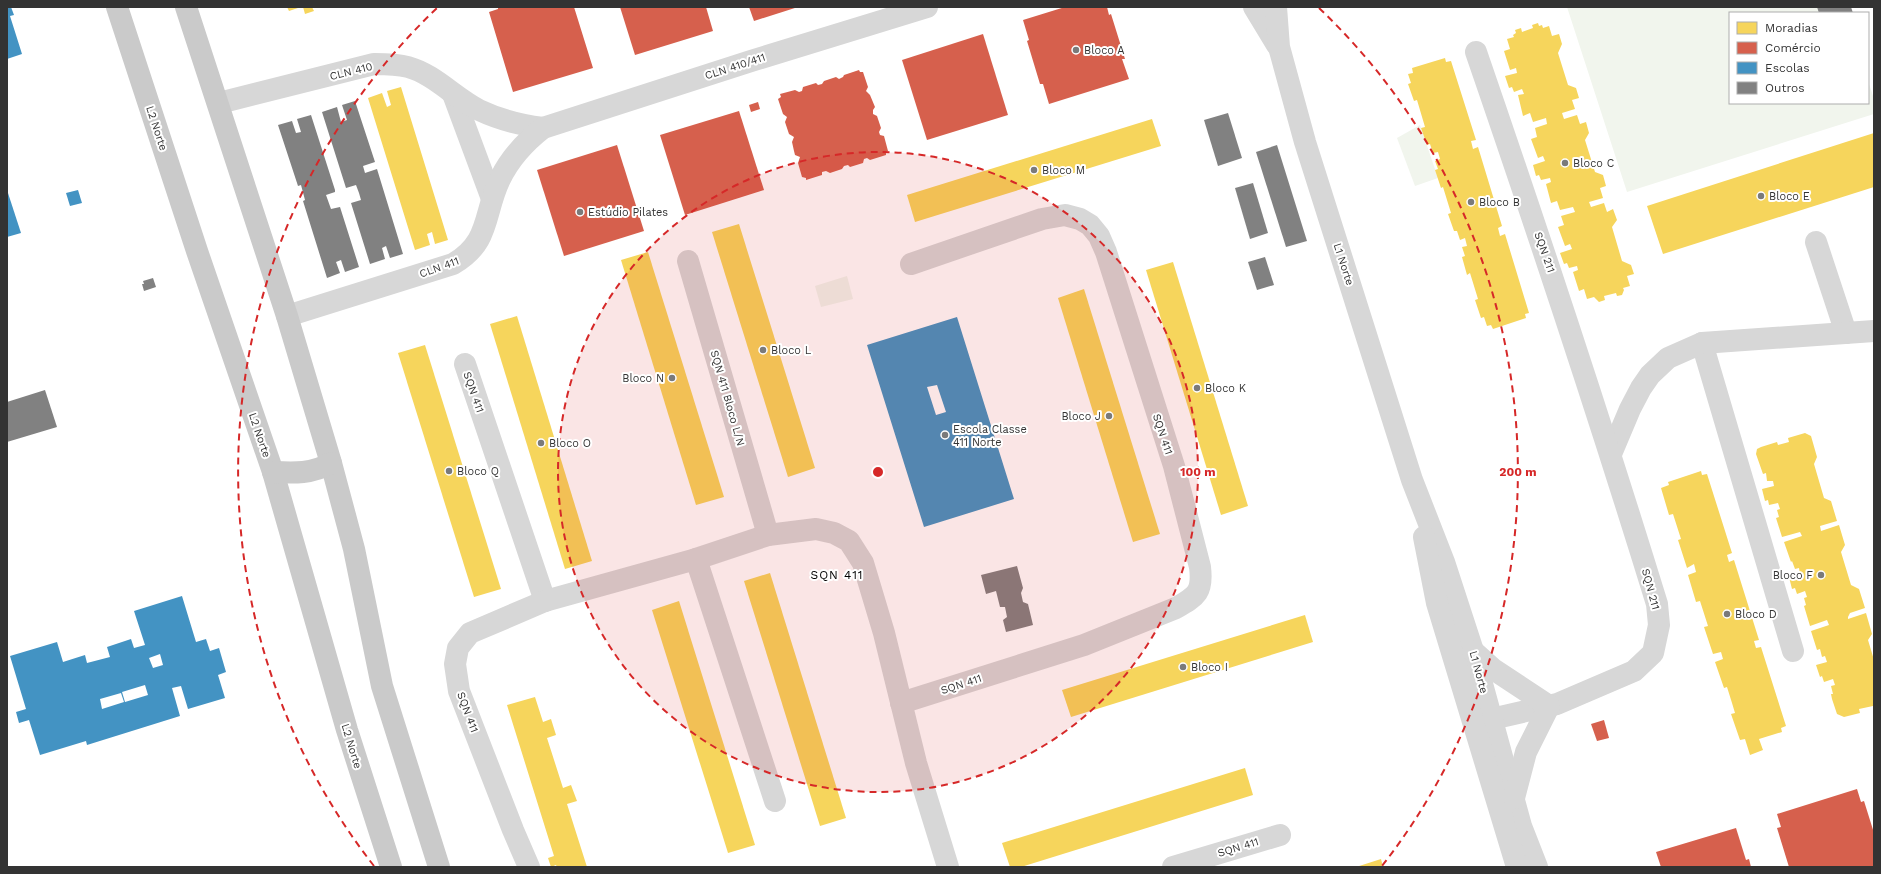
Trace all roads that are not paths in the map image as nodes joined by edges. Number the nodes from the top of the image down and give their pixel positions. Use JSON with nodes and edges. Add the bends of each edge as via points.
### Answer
{"nodes":[{"id":1,"x":117,"y":7,"type":"edge"},
{"id":2,"x":186,"y":7,"type":"edge"},
{"id":3,"x":927,"y":7,"type":"edge"},
{"id":4,"x":1254,"y":7,"type":"edge"},
{"id":5,"x":1276,"y":7,"type":"edge"},
{"id":6,"x":1279,"y":47,"type":"junction"},
{"id":7,"x":1476,"y":52,"type":"dead end"},
{"id":8,"x":452,"y":94,"type":"junction"},
{"id":9,"x":219,"y":103,"type":"junction"},
{"id":10,"x":543,"y":128,"type":"junction"},
{"id":11,"x":492,"y":200,"type":"junction"},
{"id":12,"x":1816,"y":242,"type":"dead end"},
{"id":13,"x":688,"y":261,"type":"dead end"},
{"id":14,"x":911,"y":264,"type":"dead end"},
{"id":15,"x":287,"y":316,"type":"junction"},
{"id":16,"x":1874,"y":331,"type":"edge"},
{"id":17,"x":1846,"y":333,"type":"junction"},
{"id":18,"x":1702,"y":343,"type":"junction"},
{"id":19,"x":465,"y":364,"type":"dead end"},
{"id":20,"x":1611,"y":454,"type":"junction"},
{"id":21,"x":331,"y":462,"type":"junction"},
{"id":22,"x":272,"y":472,"type":"junction"},
{"id":23,"x":1412,"y":480,"type":"junction"},
{"id":24,"x":768,"y":535,"type":"junction"},
{"id":25,"x":696,"y":559,"type":"junction"},
{"id":26,"x":545,"y":601,"type":"junction"},
{"id":27,"x":1473,"y":650,"type":"junction"},
{"id":28,"x":1793,"y":651,"type":"dead end"},
{"id":29,"x":901,"y":703,"type":"junction"},
{"id":30,"x":1549,"y":706,"type":"junction"},
{"id":31,"x":1482,"y":720,"type":"junction"},
{"id":32,"x":1514,"y":799,"type":"junction"},
{"id":33,"x":775,"y":801,"type":"dead end"},
{"id":34,"x":1280,"y":835,"type":"dead end"},
{"id":35,"x":391,"y":867,"type":"edge"},
{"id":36,"x":439,"y":867,"type":"edge"},
{"id":37,"x":529,"y":867,"type":"edge"},
{"id":38,"x":948,"y":867,"type":"edge"},
{"id":39,"x":1172,"y":867,"type":"edge"},
{"id":40,"x":1517,"y":867,"type":"edge"},
{"id":41,"x":1537,"y":867,"type":"edge"}],
"edges":[{"from":1,"to":22,"type":"main road","name":"L2 Norte"},
{"from":2,"to":9,"type":"main road"},
{"from":3,"to":10,"type":"street","name":"CLN 410/411"},
{"from":4,"to":6,"type":"street","name":"L1 Norte"},
{"from":5,"to":6,"type":"street","name":"L1 Norte"},
{"from":6,"to":23,"type":"street","name":"L1 Norte","via":[[1305,142]]},
{"from":7,"to":20,"type":"street","name":"SQN 211"},
{"from":8,"to":9,"type":"street","name":"CLN 410","via":[[409,67],[374,64]]},
{"from":8,"to":10,"type":"street","name":"CLN 410","via":[[497,118]]},
{"from":8,"to":11,"type":"street"},
{"from":9,"to":15,"type":"main road"},
{"from":10,"to":11,"type":"street","name":"CLN 411","via":[[520,148],[509,163]]},
{"from":11,"to":15,"type":"street","name":"CLN 411","via":[[478,244],[464,258]]},
{"from":12,"to":17,"type":"street"},
{"from":13,"to":24,"type":"street","name":"SQN 411 Bloco L/N"},
{"from":14,"to":29,"type":"street","name":"SQN 411","via":[[1042,219],[1065,215],[1090,225],[1099,236],[1106,252],[1172,459],[1200,567],[1201,580],[1199,591],[1190,600],[1155,616],[1084,645]]},
{"from":15,"to":21,"type":"main road"},
{"from":16,"to":17,"type":"street"},
{"from":17,"to":18,"type":"street"},
{"from":18,"to":20,"type":"street","via":[[1668,358],[1650,375],[1630,409]]},
{"from":18,"to":28,"type":"street"},
{"from":19,"to":26,"type":"street","name":"SQN 411"},
{"from":20,"to":30,"type":"street","name":"SQN 211","via":[[1657,604],[1659,625],[1656,643],[1653,653],[1634,671]]},
{"from":21,"to":22,"type":"main road","via":[[320,469],[300,473]]},
{"from":21,"to":36,"type":"main road","via":[[354,549],[382,686]]},
{"from":22,"to":35,"type":"main road","name":"L2 Norte","via":[[347,730]]},
{"from":23,"to":27,"type":"street","name":"L1 Norte","via":[[1444,562]]},
{"from":23,"to":31,"type":"street","name":"L1 Norte","via":[[1437,603]]},
{"from":24,"to":25,"type":"street","name":"SQN 411"},
{"from":24,"to":29,"type":"street","name":"SQN 411","via":[[816,529],[834,533],[849,541],[863,563]]},
{"from":25,"to":26,"type":"street","name":"SQN 411"},
{"from":25,"to":33,"type":"street"},
{"from":26,"to":37,"type":"street","name":"SQN 411","via":[[470,633],[458,648],[455,664],[459,690],[512,830]]},
{"from":27,"to":30,"type":"street","via":[[1512,683]]},
{"from":27,"to":31,"type":"street","name":"L1 Norte"},
{"from":29,"to":38,"type":"street","name":"SQN 411","via":[[916,763]]},
{"from":30,"to":31,"type":"street","name":"SQN 211"},
{"from":30,"to":32,"type":"street","via":[[1526,752]]},
{"from":31,"to":32,"type":"street","name":"L1 Norte"},
{"from":31,"to":40,"type":"street","name":"L1 Norte"},
{"from":32,"to":41,"type":"street","name":"L1 Norte","via":[[1521,826]]},
{"from":34,"to":39,"type":"street","name":"SQN 411"}]}
